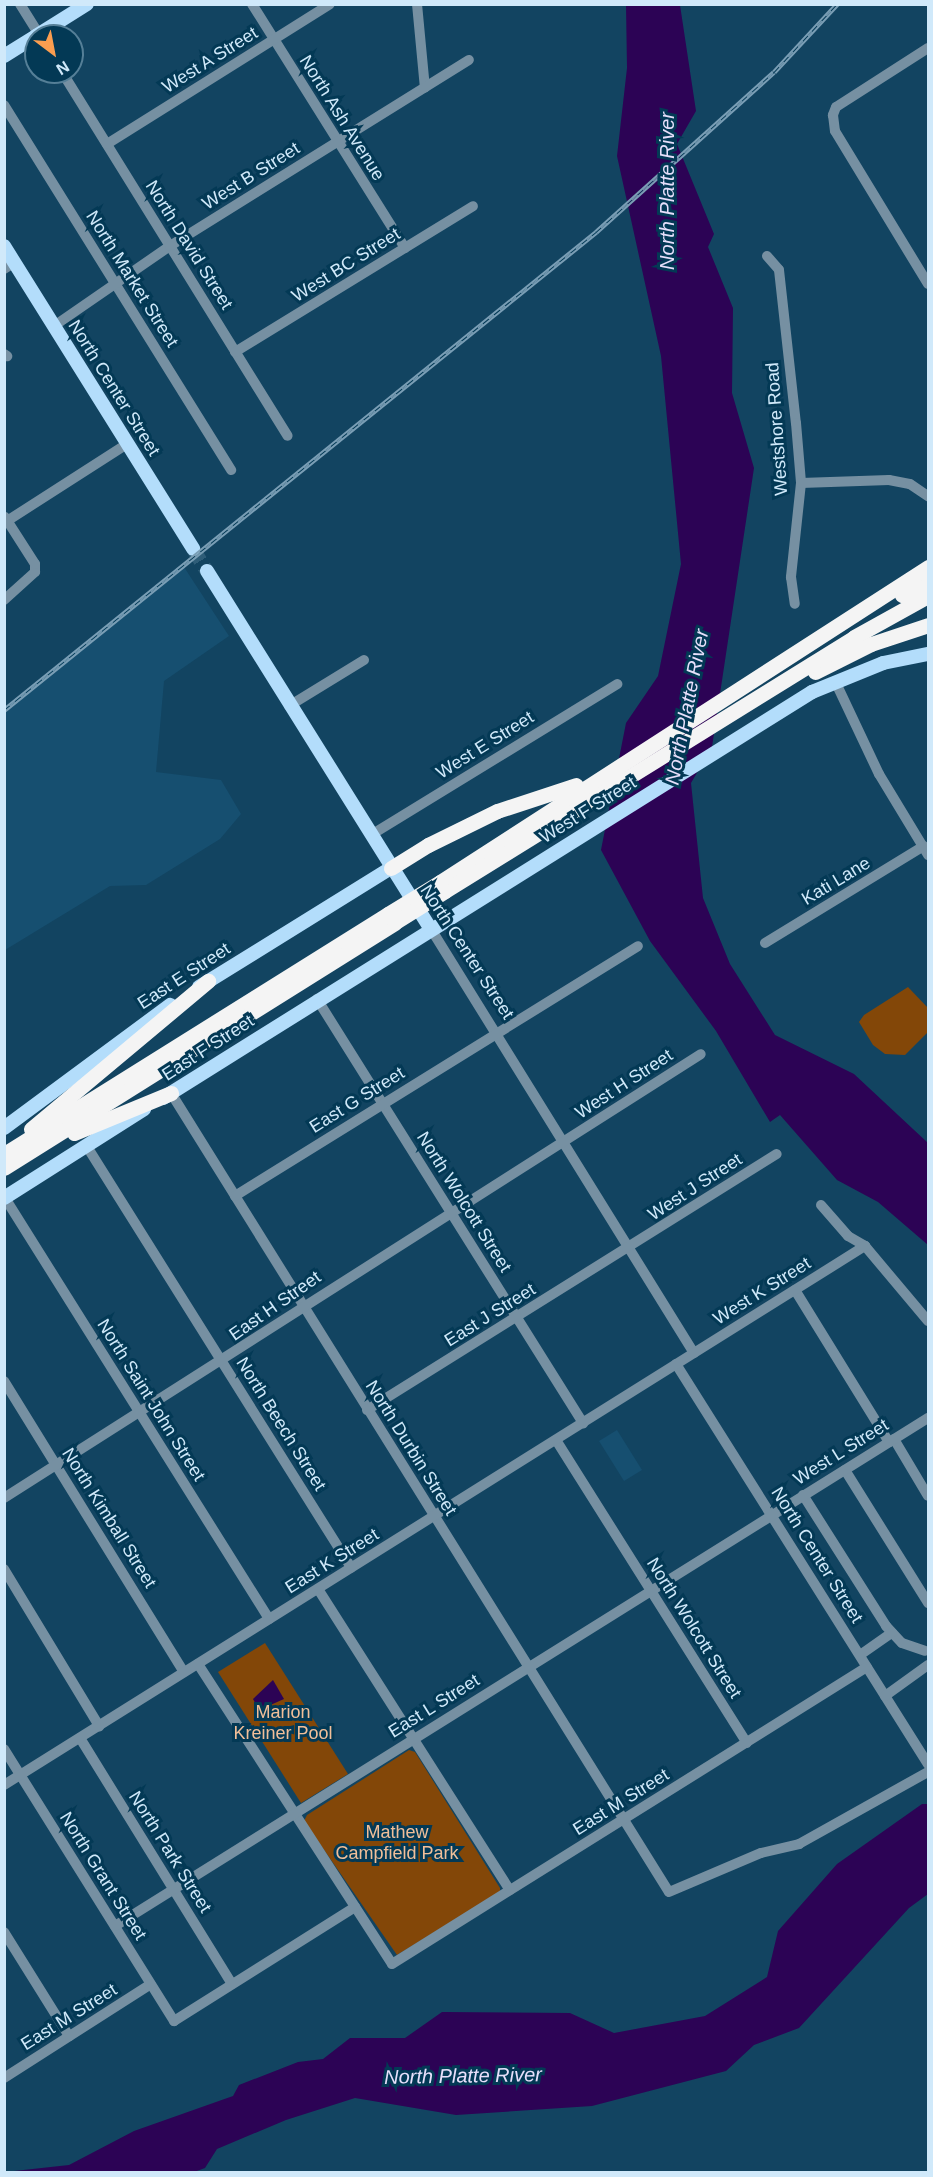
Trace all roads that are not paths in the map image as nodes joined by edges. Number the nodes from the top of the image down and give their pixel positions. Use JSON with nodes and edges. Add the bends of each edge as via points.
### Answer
{"nodes":[{"id":1,"x":20,"y":4,"type":"edge"},
{"id":2,"x":87,"y":4,"type":"edge"},
{"id":3,"x":252,"y":4,"type":"edge"},
{"id":4,"x":330,"y":4,"type":"edge"},
{"id":5,"x":417,"y":4,"type":"edge"},
{"id":6,"x":31,"y":24,"type":"edge"},
{"id":7,"x":56,"y":24,"type":"edge"},
{"id":8,"x":274,"y":39,"type":"junction"},
{"id":9,"x":24,"y":44,"type":"edge"},
{"id":10,"x":928,"y":48,"type":"edge"},
{"id":11,"x":4,"y":56,"type":"edge"},
{"id":12,"x":469,"y":60,"type":"dead end"},
{"id":13,"x":69,"y":84,"type":"edge"},
{"id":14,"x":425,"y":88,"type":"junction"},
{"id":15,"x":4,"y":105,"type":"edge"},
{"id":16,"x":337,"y":142,"type":"junction"},
{"id":17,"x":106,"y":144,"type":"junction"},
{"id":18,"x":473,"y":206,"type":"dead end"},
{"id":19,"x":4,"y":246,"type":"edge"},
{"id":20,"x":170,"y":246,"type":"junction"},
{"id":21,"x":405,"y":248,"type":"junction"},
{"id":22,"x":767,"y":256,"type":"dead end"},
{"id":23,"x":10,"y":266,"type":"edge"},
{"id":24,"x":115,"y":282,"type":"junction"},
{"id":25,"x":928,"y":284,"type":"edge"},
{"id":26,"x":54,"y":326,"type":"junction"},
{"id":27,"x":236,"y":352,"type":"junction"},
{"id":28,"x":288,"y":436,"type":"dead end"},
{"id":29,"x":127,"y":444,"type":"junction"},
{"id":30,"x":231,"y":470,"type":"dead end"},
{"id":31,"x":801,"y":483,"type":"junction"},
{"id":32,"x":928,"y":496,"type":"edge"},
{"id":33,"x":6,"y":518,"type":"edge"},
{"id":34,"x":193,"y":549,"type":"tunnel mouth"},
{"id":35,"x":928,"y":567,"type":"edge"},
{"id":36,"x":207,"y":571,"type":"tunnel mouth"},
{"id":37,"x":928,"y":582,"type":"edge"},
{"id":38,"x":928,"y":596,"type":"edge"},
{"id":39,"x":4,"y":600,"type":"edge"},
{"id":40,"x":795,"y":604,"type":"dead end"},
{"id":41,"x":928,"y":625,"type":"edge"},
{"id":42,"x":834,"y":632,"type":"junction"},
{"id":43,"x":928,"y":654,"type":"edge"},
{"id":44,"x":364,"y":660,"type":"dead end"},
{"id":45,"x":835,"y":681,"type":"junction"},
{"id":46,"x":616,"y":684,"type":"dead end"},
{"id":47,"x":748,"y":704,"type":"junction"},
{"id":48,"x":288,"y":706,"type":"junction"},
{"id":49,"x":599,"y":778,"type":"junction"},
{"id":50,"x":371,"y":836,"type":"junction"},
{"id":51,"x":926,"y":850,"type":"edge"},
{"id":52,"x":391,"y":868,"type":"junction"},
{"id":53,"x":442,"y":887,"type":"junction"},
{"id":54,"x":391,"y":919,"type":"junction"},
{"id":55,"x":431,"y":930,"type":"junction"},
{"id":56,"x":765,"y":943,"type":"dead end"},
{"id":57,"x":638,"y":946,"type":"dead end"},
{"id":58,"x":208,"y":981,"type":"junction"},
{"id":59,"x":317,"y":999,"type":"junction"},
{"id":60,"x":497,"y":1032,"type":"junction"},
{"id":61,"x":701,"y":1054,"type":"dead end"},
{"id":62,"x":171,"y":1093,"type":"junction"},
{"id":63,"x":383,"y":1104,"type":"junction"},
{"id":64,"x":4,"y":1128,"type":"edge"},
{"id":65,"x":564,"y":1142,"type":"junction"},
{"id":66,"x":86,"y":1146,"type":"junction"},
{"id":67,"x":4,"y":1153,"type":"edge"},
{"id":68,"x":777,"y":1154,"type":"dead end"},
{"id":69,"x":4,"y":1168,"type":"edge"},
{"id":70,"x":235,"y":1196,"type":"junction"},
{"id":71,"x":5,"y":1198,"type":"edge"},
{"id":72,"x":821,"y":1204,"type":"dead end"},
{"id":73,"x":452,"y":1213,"type":"junction"},
{"id":74,"x":865,"y":1246,"type":"junction"},
{"id":75,"x":630,"y":1248,"type":"junction"},
{"id":76,"x":795,"y":1290,"type":"junction"},
{"id":77,"x":304,"y":1308,"type":"junction"},
{"id":78,"x":517,"y":1317,"type":"junction"},
{"id":79,"x":928,"y":1321,"type":"edge"},
{"id":80,"x":694,"y":1353,"type":"junction"},
{"id":81,"x":222,"y":1362,"type":"junction"},
{"id":82,"x":676,"y":1364,"type":"junction"},
{"id":83,"x":4,"y":1381,"type":"edge"},
{"id":84,"x":367,"y":1410,"type":"junction"},
{"id":85,"x":139,"y":1414,"type":"junction"},
{"id":86,"x":928,"y":1418,"type":"edge"},
{"id":87,"x":583,"y":1423,"type":"junction"},
{"id":88,"x":556,"y":1440,"type":"junction"},
{"id":89,"x":892,"y":1440,"type":"junction"},
{"id":90,"x":57,"y":1465,"type":"junction"},
{"id":91,"x":845,"y":1470,"type":"junction"},
{"id":92,"x":803,"y":1495,"type":"junction"},
{"id":93,"x":928,"y":1496,"type":"edge"},
{"id":94,"x":4,"y":1498,"type":"edge"},
{"id":95,"x":771,"y":1514,"type":"junction"},
{"id":96,"x":434,"y":1516,"type":"junction"},
{"id":97,"x":351,"y":1568,"type":"junction"},
{"id":98,"x":4,"y":1569,"type":"edge"},
{"id":99,"x":318,"y":1589,"type":"junction"},
{"id":100,"x":651,"y":1592,"type":"junction"},
{"id":101,"x":928,"y":1603,"type":"edge"},
{"id":102,"x":269,"y":1619,"type":"junction"},
{"id":103,"x":892,"y":1633,"type":"junction"},
{"id":104,"x":928,"y":1650,"type":"edge"},
{"id":105,"x":860,"y":1655,"type":"junction"},
{"id":106,"x":198,"y":1664,"type":"junction"},
{"id":107,"x":928,"y":1665,"type":"edge"},
{"id":108,"x":867,"y":1667,"type":"junction"},
{"id":109,"x":528,"y":1668,"type":"junction"},
{"id":110,"x":184,"y":1672,"type":"junction"},
{"id":111,"x":885,"y":1696,"type":"junction"},
{"id":112,"x":99,"y":1726,"type":"junction"},
{"id":113,"x":80,"y":1738,"type":"junction"},
{"id":114,"x":414,"y":1738,"type":"junction"},
{"id":115,"x":747,"y":1743,"type":"junction"},
{"id":116,"x":4,"y":1749,"type":"edge"},
{"id":117,"x":928,"y":1764,"type":"edge"},
{"id":118,"x":928,"y":1772,"type":"edge"},
{"id":119,"x":21,"y":1775,"type":"junction"},
{"id":120,"x":4,"y":1785,"type":"edge"},
{"id":121,"x":294,"y":1812,"type":"junction"},
{"id":122,"x":623,"y":1820,"type":"junction"},
{"id":123,"x":173,"y":1888,"type":"junction"},
{"id":124,"x":510,"y":1890,"type":"junction"},
{"id":125,"x":355,"y":1907,"type":"junction"},
{"id":126,"x":114,"y":1926,"type":"junction"},
{"id":127,"x":4,"y":1932,"type":"edge"},
{"id":128,"x":151,"y":1984,"type":"junction"},
{"id":129,"x":232,"y":1984,"type":"junction"},
{"id":130,"x":69,"y":2036,"type":"junction"},
{"id":131,"x":4,"y":2078,"type":"edge"}],
"edges":[{"from":1,"to":6,"type":"street"},
{"from":2,"to":7,"type":"main road"},
{"from":3,"to":8,"type":"street","name":"North Ash Avenue"},
{"from":4,"to":8,"type":"street","name":"West A Street"},
{"from":5,"to":14,"type":"street"},
{"from":8,"to":16,"type":"street","name":"North Ash Avenue"},
{"from":8,"to":17,"type":"street","name":"West A Street"},
{"from":9,"to":11,"type":"main road"},
{"from":10,"to":25,"type":"street","via":[[836,107],[835,131]]},
{"from":12,"to":14,"type":"street","name":"West B Street"},
{"from":13,"to":17,"type":"street","name":"North David Street"},
{"from":14,"to":16,"type":"street","name":"West B Street"},
{"from":15,"to":24,"type":"street","name":"North Market Street"},
{"from":16,"to":20,"type":"street","name":"West B Street"},
{"from":16,"to":21,"type":"street","name":"North Ash Avenue"},
{"from":17,"to":20,"type":"street","name":"North David Street"},
{"from":18,"to":21,"type":"street","name":"West BC Street"},
{"from":19,"to":23,"type":"main road","name":"North Center Street"},
{"from":20,"to":24,"type":"street","name":"West B Street"},
{"from":20,"to":27,"type":"street","name":"North David Street"},
{"from":21,"to":27,"type":"street","name":"West BC Street"},
{"from":22,"to":31,"type":"street","name":"Westshore Road","via":[[779,270]]},
{"from":23,"to":26,"type":"main road","name":"North Center Street"},
{"from":24,"to":26,"type":"street","name":"West B Street"},
{"from":24,"to":30,"type":"street","name":"North Market Street"},
{"from":26,"to":29,"type":"main road","name":"North Center Street"},
{"from":27,"to":28,"type":"street","name":"North David Street"},
{"from":29,"to":33,"type":"street"},
{"from":29,"to":34,"type":"main road","name":"North Center Street"},
{"from":31,"to":32,"type":"street","via":[[889,480],[910,484]]},
{"from":31,"to":40,"type":"street","name":"Westshore Road","via":[[791,577]]},
{"from":33,"to":39,"type":"street","via":[[35,572]]},
{"from":35,"to":42,"type":"highway"},
{"from":36,"to":48,"type":"main road","name":"North Center Street"},
{"from":37,"to":42,"type":"highway"},
{"from":38,"to":47,"type":"highway","via":[[878,622]]},
{"from":41,"to":47,"type":"highway","via":[[871,644]]},
{"from":42,"to":49,"type":"highway"},
{"from":43,"to":45,"type":"main road","name":"West F Street","via":[[883,663]]},
{"from":44,"to":48,"type":"street"},
{"from":45,"to":51,"type":"street","via":[[879,774]]},
{"from":45,"to":55,"type":"main road","name":"West F Street"},
{"from":46,"to":50,"type":"street","name":"West E Street"},
{"from":47,"to":53,"type":"highway"},
{"from":48,"to":50,"type":"main road","name":"North Center Street"},
{"from":49,"to":52,"type":"highway","via":[[497,811]]},
{"from":49,"to":53,"type":"highway"},
{"from":50,"to":52,"type":"main road","name":"North Center Street"},
{"from":51,"to":56,"type":"street","name":"Kati Lane"},
{"from":52,"to":55,"type":"main road","name":"North Center Street"},
{"from":52,"to":58,"type":"main road","name":"East E Street"},
{"from":53,"to":54,"type":"highway","bridge":true},
{"from":54,"to":67,"type":"highway"},
{"from":54,"to":69,"type":"highway"},
{"from":55,"to":59,"type":"main road","name":"East F Street"},
{"from":55,"to":60,"type":"street","name":"North Center Street"},
{"from":57,"to":60,"type":"street","name":"East G Street"},
{"from":58,"to":64,"type":"main road","name":"East E Street","via":[[108,1048]]},
{"from":58,"to":67,"type":"highway"},
{"from":59,"to":62,"type":"main road","name":"East F Street"},
{"from":59,"to":63,"type":"street","name":"North Wolcott Street"},
{"from":60,"to":63,"type":"street","name":"East G Street"},
{"from":60,"to":65,"type":"street","name":"North Center Street"},
{"from":61,"to":65,"type":"street","name":"West H Street"},
{"from":62,"to":66,"type":"main road","name":"East F Street"},
{"from":62,"to":69,"type":"highway","via":[[85,1128]]},
{"from":62,"to":70,"type":"street","name":"North Durbin Street"},
{"from":63,"to":70,"type":"street","name":"East G Street"},
{"from":63,"to":73,"type":"street","name":"North Wolcott Street"},
{"from":65,"to":73,"type":"street","name":"East H Street"},
{"from":65,"to":75,"type":"street","name":"North Center Street"},
{"from":66,"to":71,"type":"main road","name":"East F Street"},
{"from":66,"to":81,"type":"street","name":"North Beech Street"},
{"from":68,"to":75,"type":"street","name":"West J Street"},
{"from":70,"to":77,"type":"street","name":"North Durbin Street"},
{"from":71,"to":85,"type":"street","name":"North Saint John Street"},
{"from":72,"to":74,"type":"street","via":[[848,1236]]},
{"from":73,"to":77,"type":"street","name":"East H Street","via":[[319,1294]]},
{"from":73,"to":78,"type":"street","name":"North Wolcott Street"},
{"from":74,"to":76,"type":"street","name":"West K Street"},
{"from":74,"to":79,"type":"street"},
{"from":75,"to":78,"type":"street","name":"East J Street"},
{"from":75,"to":80,"type":"street","name":"North Center Street"},
{"from":76,"to":80,"type":"street","name":"West K Street"},
{"from":76,"to":89,"type":"street"},
{"from":77,"to":81,"type":"street","name":"East H Street"},
{"from":77,"to":84,"type":"street","name":"North Durbin Street"},
{"from":78,"to":84,"type":"street","name":"East J Street"},
{"from":78,"to":87,"type":"street","name":"North Wolcott Street"},
{"from":80,"to":82,"type":"street","name":"West K Street"},
{"from":81,"to":85,"type":"street","name":"East H Street"},
{"from":81,"to":97,"type":"street","name":"North Beech Street"},
{"from":82,"to":87,"type":"street","name":"East K Street"},
{"from":82,"to":95,"type":"street","name":"North Center Street"},
{"from":83,"to":90,"type":"street","name":"North Kimball Street"},
{"from":84,"to":96,"type":"street","name":"North Durbin Street"},
{"from":85,"to":90,"type":"street","name":"East H Street"},
{"from":85,"to":102,"type":"street","name":"North Saint John Street"},
{"from":86,"to":89,"type":"street","name":"West L Street"},
{"from":87,"to":88,"type":"street","name":"East K Street"},
{"from":88,"to":96,"type":"street","name":"East K Street"},
{"from":88,"to":100,"type":"street","name":"North Wolcott Street"},
{"from":89,"to":91,"type":"street","name":"West L Street"},
{"from":89,"to":93,"type":"street"},
{"from":90,"to":94,"type":"street","name":"East H Street"},
{"from":90,"to":110,"type":"street","name":"North Kimball Street"},
{"from":91,"to":92,"type":"street","name":"West L Street"},
{"from":91,"to":101,"type":"street"},
{"from":92,"to":95,"type":"street","name":"West L Street"},
{"from":92,"to":103,"type":"street"},
{"from":95,"to":100,"type":"street","name":"East L Street"},
{"from":95,"to":105,"type":"street","name":"North Center Street"},
{"from":96,"to":97,"type":"street","name":"East K Street"},
{"from":96,"to":109,"type":"street","name":"North Durbin Street"},
{"from":97,"to":99,"type":"street","name":"East K Street"},
{"from":98,"to":112,"type":"street"},
{"from":99,"to":102,"type":"street","name":"East K Street"},
{"from":99,"to":114,"type":"street"},
{"from":100,"to":109,"type":"street","name":"East L Street"},
{"from":100,"to":115,"type":"street","name":"North Wolcott Street"},
{"from":102,"to":106,"type":"street","name":"East K Street"},
{"from":103,"to":104,"type":"street","via":[[902,1643]]},
{"from":103,"to":105,"type":"street"},
{"from":105,"to":108,"type":"street","name":"North Center Street"},
{"from":106,"to":110,"type":"street","name":"East K Street"},
{"from":106,"to":121,"type":"street"},
{"from":107,"to":111,"type":"street"},
{"from":108,"to":111,"type":"street","name":"North Center Street"},
{"from":108,"to":115,"type":"street","name":"East M Street"},
{"from":109,"to":114,"type":"street","name":"East L Street"},
{"from":109,"to":122,"type":"street","name":"North Durbin Street"},
{"from":110,"to":112,"type":"street","name":"East K Street"},
{"from":111,"to":117,"type":"street","name":"North Center Street"},
{"from":112,"to":113,"type":"street","name":"East K Street"},
{"from":113,"to":119,"type":"street","name":"East K Street"},
{"from":113,"to":123,"type":"street","name":"North Park Street"},
{"from":114,"to":121,"type":"street","name":"East L Street"},
{"from":114,"to":124,"type":"street"},
{"from":115,"to":122,"type":"street","name":"East M Street"},
{"from":116,"to":119,"type":"street","name":"North Grant Street"},
{"from":118,"to":122,"type":"street","name":"North Durbin Street","via":[[799,1844],[761,1853],[669,1892]]},
{"from":119,"to":120,"type":"street","name":"East K Street"},
{"from":119,"to":126,"type":"street","name":"North Grant Street"},
{"from":121,"to":123,"type":"street","name":"East L Street"},
{"from":121,"to":125,"type":"street"},
{"from":122,"to":124,"type":"street","name":"East M Street"},
{"from":123,"to":126,"type":"street","name":"East L Street"},
{"from":123,"to":129,"type":"street","name":"North Park Street"},
{"from":124,"to":125,"type":"street","name":"East M Street","via":[[392,1964]]},
{"from":125,"to":129,"type":"street"},
{"from":126,"to":128,"type":"street","name":"North Grant Street"},
{"from":127,"to":130,"type":"street"},
{"from":128,"to":129,"type":"street","name":"North Grant Street","via":[[174,2021]]},
{"from":128,"to":130,"type":"street","name":"East M Street"},
{"from":130,"to":131,"type":"street","name":"East M Street"}]}
